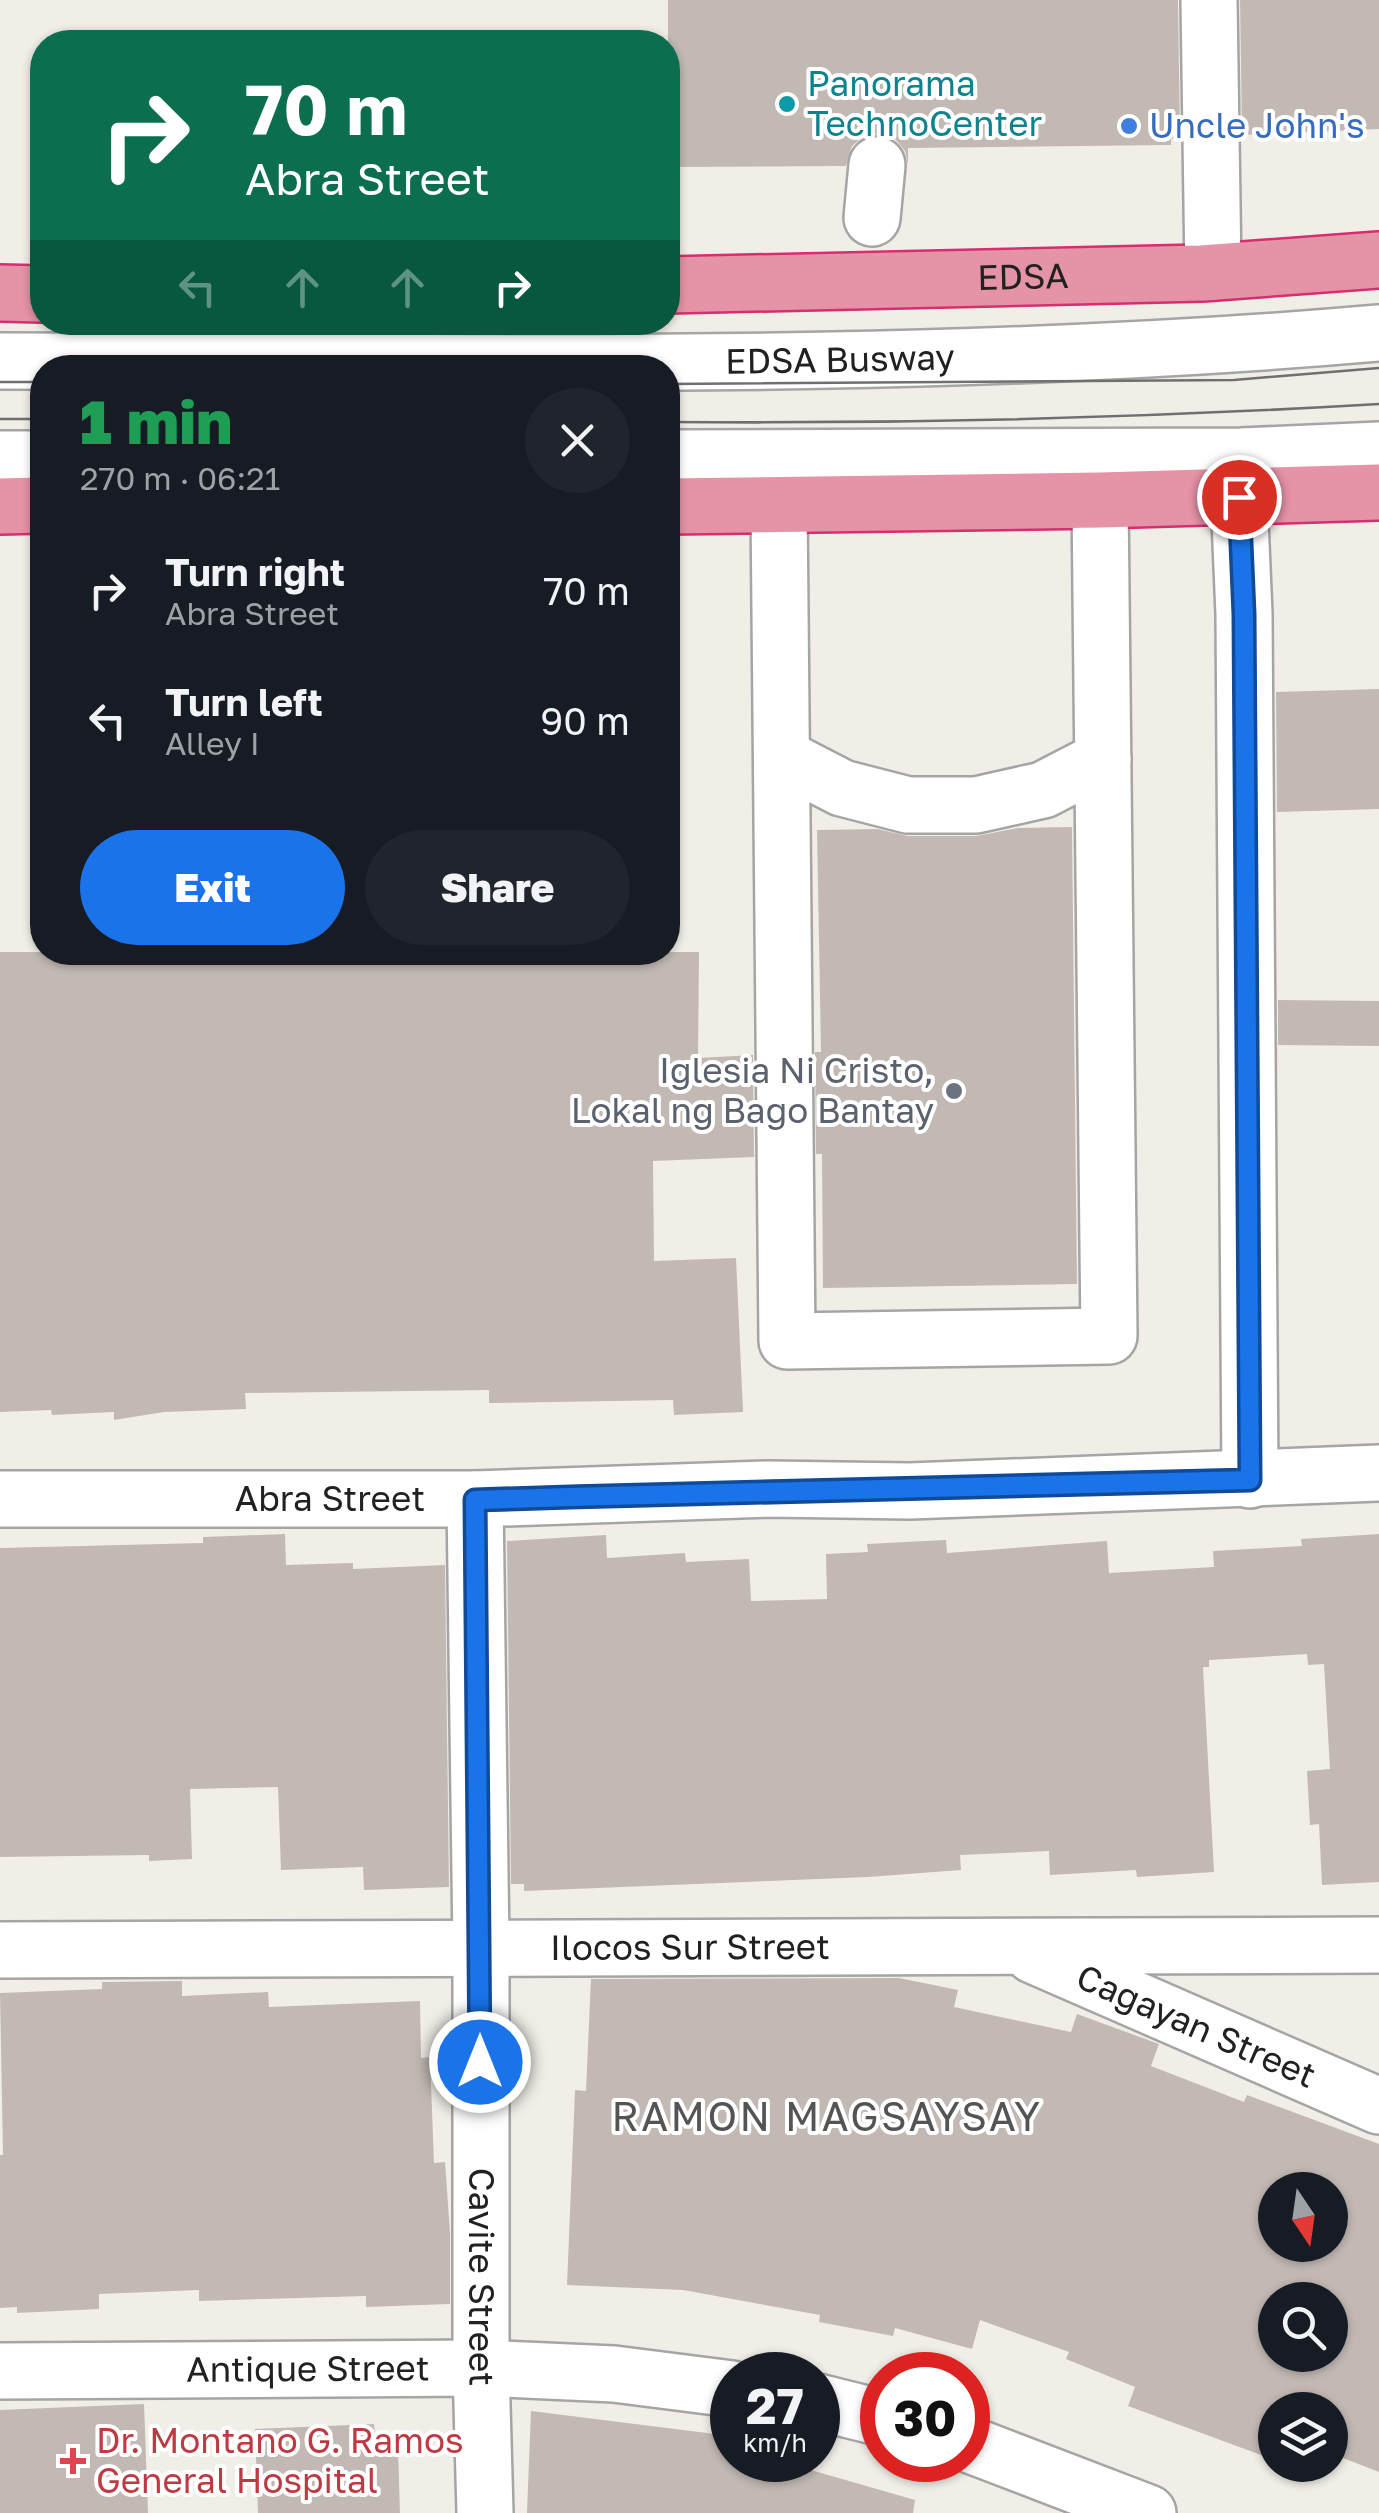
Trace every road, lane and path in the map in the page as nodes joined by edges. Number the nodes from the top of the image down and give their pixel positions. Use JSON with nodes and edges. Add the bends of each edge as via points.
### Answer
{"nodes":[{"id":1,"x":1209,"y":0,"type":"edge"},
{"id":2,"x":1379,"y":260,"type":"edge"},
{"id":3,"x":1213,"y":272,"type":"junction"},
{"id":4,"x":680,"y":285,"type":"edge"},
{"id":5,"x":0,"y":293,"type":"edge"},
{"id":6,"x":30,"y":294,"type":"edge"},
{"id":7,"x":1379,"y":333,"type":"edge"},
{"id":8,"x":0,"y":361,"type":"edge"},
{"id":9,"x":30,"y":361,"type":"edge"},
{"id":10,"x":680,"y":361,"type":"edge"},
{"id":11,"x":1379,"y":450,"type":"edge"},
{"id":12,"x":30,"y":458,"type":"edge"},
{"id":13,"x":680,"y":458,"type":"edge"},
{"id":14,"x":0,"y":459,"type":"edge"},
{"id":15,"x":1379,"y":492,"type":"edge"},
{"id":16,"x":1239,"y":497,"type":"junction"},
{"id":17,"x":1100,"y":500,"type":"junction"},
{"id":18,"x":0,"y":506,"type":"edge"},
{"id":19,"x":30,"y":506,"type":"edge"},
{"id":20,"x":680,"y":506,"type":"edge"},
{"id":21,"x":778,"y":506,"type":"junction"},
{"id":22,"x":782,"y":757,"type":"junction"},
{"id":23,"x":1103,"y":759,"type":"junction"},
{"id":24,"x":1379,"y":1473,"type":"edge"},
{"id":25,"x":1250,"y":1480,"type":"junction"},
{"id":26,"x":0,"y":1499,"type":"edge"},
{"id":27,"x":475,"y":1500,"type":"junction"},
{"id":28,"x":1379,"y":1945,"type":"edge"},
{"id":29,"x":1012,"y":1946,"type":"junction"},
{"id":30,"x":480,"y":1948,"type":"junction"},
{"id":31,"x":0,"y":1950,"type":"edge"},
{"id":32,"x":1379,"y":2106,"type":"edge"},
{"id":33,"x":480,"y":2368,"type":"junction"},
{"id":34,"x":0,"y":2371,"type":"edge"},
{"id":35,"x":710,"y":2386,"type":"edge"},
{"id":36,"x":990,"y":2452,"type":"edge"},
{"id":37,"x":485,"y":2513,"type":"edge"},
{"id":38,"x":1148,"y":2513,"type":"edge"}],
"edges":[{"from":1,"to":3,"type":"street"},
{"from":2,"to":3,"type":"highway","name":"EDSA"},
{"from":3,"to":4,"type":"highway","name":"EDSA"},
{"from":5,"to":6,"type":"highway"},
{"from":7,"to":10,"type":"street","name":"EDSA Busway","via":[[1232,346]]},
{"from":8,"to":9,"type":"street","name":"EDSA Busway"},
{"from":11,"to":13,"type":"street"},
{"from":12,"to":14,"type":"street"},
{"from":15,"to":16,"type":"highway"},
{"from":16,"to":17,"type":"highway"},
{"from":16,"to":25,"type":"street"},
{"from":17,"to":21,"type":"highway"},
{"from":17,"to":23,"type":"street"},
{"from":18,"to":19,"type":"highway"},
{"from":20,"to":21,"type":"highway"},
{"from":21,"to":22,"type":"street"},
{"from":22,"to":23,"type":"street","via":[[842,788],[908,805],[976,805],[1043,790]]},
{"from":22,"to":23,"type":"street","via":[[787,1340],[1109,1336]]},
{"from":24,"to":25,"type":"street","name":"Abra Street"},
{"from":25,"to":27,"type":"street","name":"Abra Street"},
{"from":26,"to":27,"type":"street","name":"Abra Street"},
{"from":27,"to":30,"type":"street","name":"Cavite Street"},
{"from":28,"to":29,"type":"street","name":"Ilocos Sur Street"},
{"from":29,"to":30,"type":"street","name":"Ilocos Sur Street"},
{"from":29,"to":32,"type":"street","name":"Cagayan Street"},
{"from":30,"to":31,"type":"street","name":"Ilocos Sur Street"},
{"from":30,"to":33,"type":"street","name":"Cavite Street"},
{"from":33,"to":34,"type":"street","name":"Antique Street"},
{"from":33,"to":35,"type":"street","name":"Antique Street"},
{"from":33,"to":37,"type":"street","name":"Cavite Street"},
{"from":36,"to":38,"type":"street"}]}
